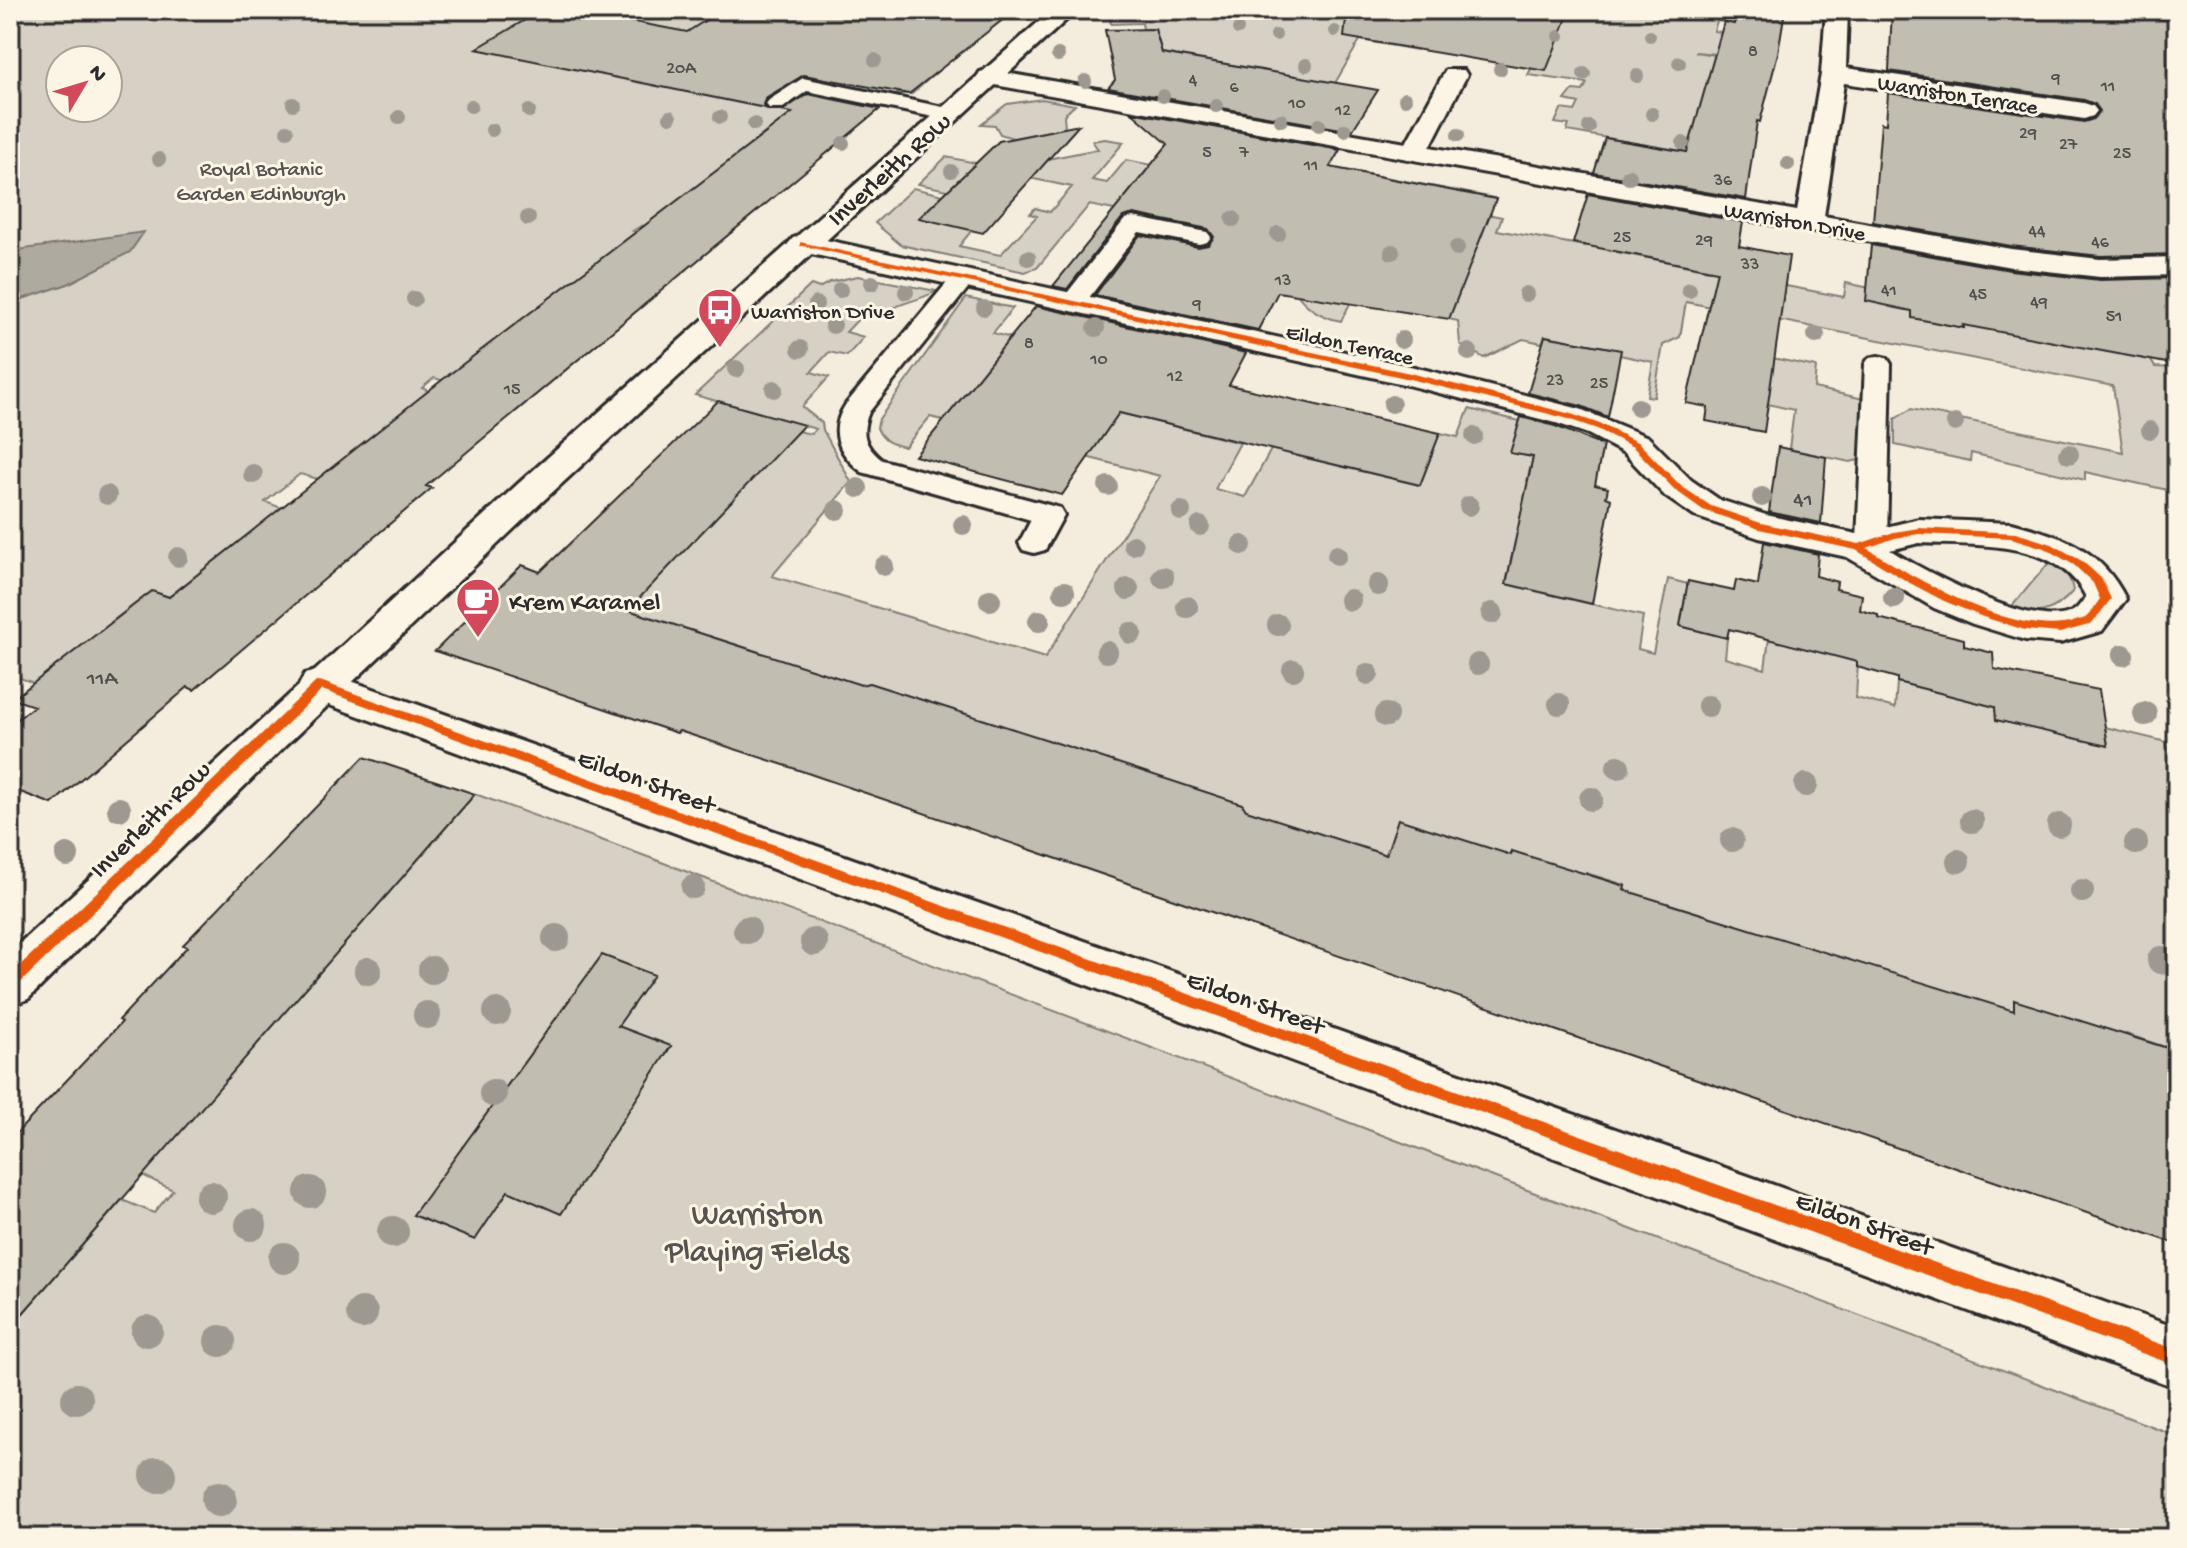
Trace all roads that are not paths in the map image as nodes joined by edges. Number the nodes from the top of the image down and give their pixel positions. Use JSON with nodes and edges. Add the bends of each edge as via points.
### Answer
{"nodes":[{"id":1,"x":1066,"y":10,"type":"edge"},
{"id":2,"x":1837,"y":10,"type":"edge"},
{"id":3,"x":1833,"y":74,"type":"junction"},
{"id":4,"x":1454,"y":75,"type":"dead end"},
{"id":5,"x":989,"y":77,"type":"junction"},
{"id":6,"x":776,"y":104,"type":"dead end"},
{"id":7,"x":2084,"y":112,"type":"dead end"},
{"id":8,"x":948,"y":114,"type":"junction"},
{"id":9,"x":1414,"y":153,"type":"junction"},
{"id":10,"x":1809,"y":223,"type":"junction"},
{"id":11,"x":1199,"y":237,"type":"dead end"},
{"id":12,"x":803,"y":244,"type":"junction"},
{"id":13,"x":2177,"y":266,"type":"edge"},
{"id":14,"x":964,"y":278,"type":"junction"},
{"id":15,"x":1073,"y":302,"type":"junction"},
{"id":16,"x":1878,"y":364,"type":"dead end"},
{"id":17,"x":1034,"y":543,"type":"dead end"},
{"id":18,"x":1866,"y":544,"type":"junction"},
{"id":19,"x":320,"y":685,"type":"junction"},
{"id":20,"x":10,"y":984,"type":"edge"},
{"id":21,"x":2177,"y":1358,"type":"edge"}],
"edges":[{"from":1,"to":5,"type":"street","name":"Inverleith Row"},
{"from":2,"to":3,"type":"street"},
{"from":3,"to":7,"type":"street","name":"Warriston Terrace"},
{"from":3,"to":10,"type":"street"},
{"from":4,"to":9,"type":"street"},
{"from":5,"to":8,"type":"street","name":"Inverleith Row"},
{"from":5,"to":9,"type":"street","name":"Warriston Drive"},
{"from":6,"to":8,"type":"lane","via":[[803,84]]},
{"from":8,"to":12,"type":"street","name":"Inverleith Row"},
{"from":9,"to":10,"type":"street","name":"Warriston Drive"},
{"from":10,"to":13,"type":"street","name":"Warriston Drive","via":[[2040,263]]},
{"from":11,"to":15,"type":"lane","via":[[1133,224]]},
{"from":12,"to":14,"type":"street","name":"Eildon Terrace"},
{"from":12,"to":19,"type":"street","name":"Inverleith Row"},
{"from":14,"to":15,"type":"street","name":"Eildon Terrace"},
{"from":14,"to":17,"type":"lane","via":[[856,410],[849,444],[872,466],[1049,515]]},
{"from":15,"to":18,"type":"street","name":"Eildon Terrace","via":[[1568,416],[1636,445],[1678,488],[1694,518]]},
{"from":16,"to":18,"type":"lane"},
{"from":18,"to":18,"type":"street","name":"Eildon Terrace","via":[[1932,531],[2012,535],[2078,563],[2106,599],[2088,623],[2045,630],[1960,604],[1896,572]]},
{"from":19,"to":20,"type":"street","name":"Inverleith Row"},
{"from":19,"to":21,"type":"street","name":"Eildon Street"}]}
